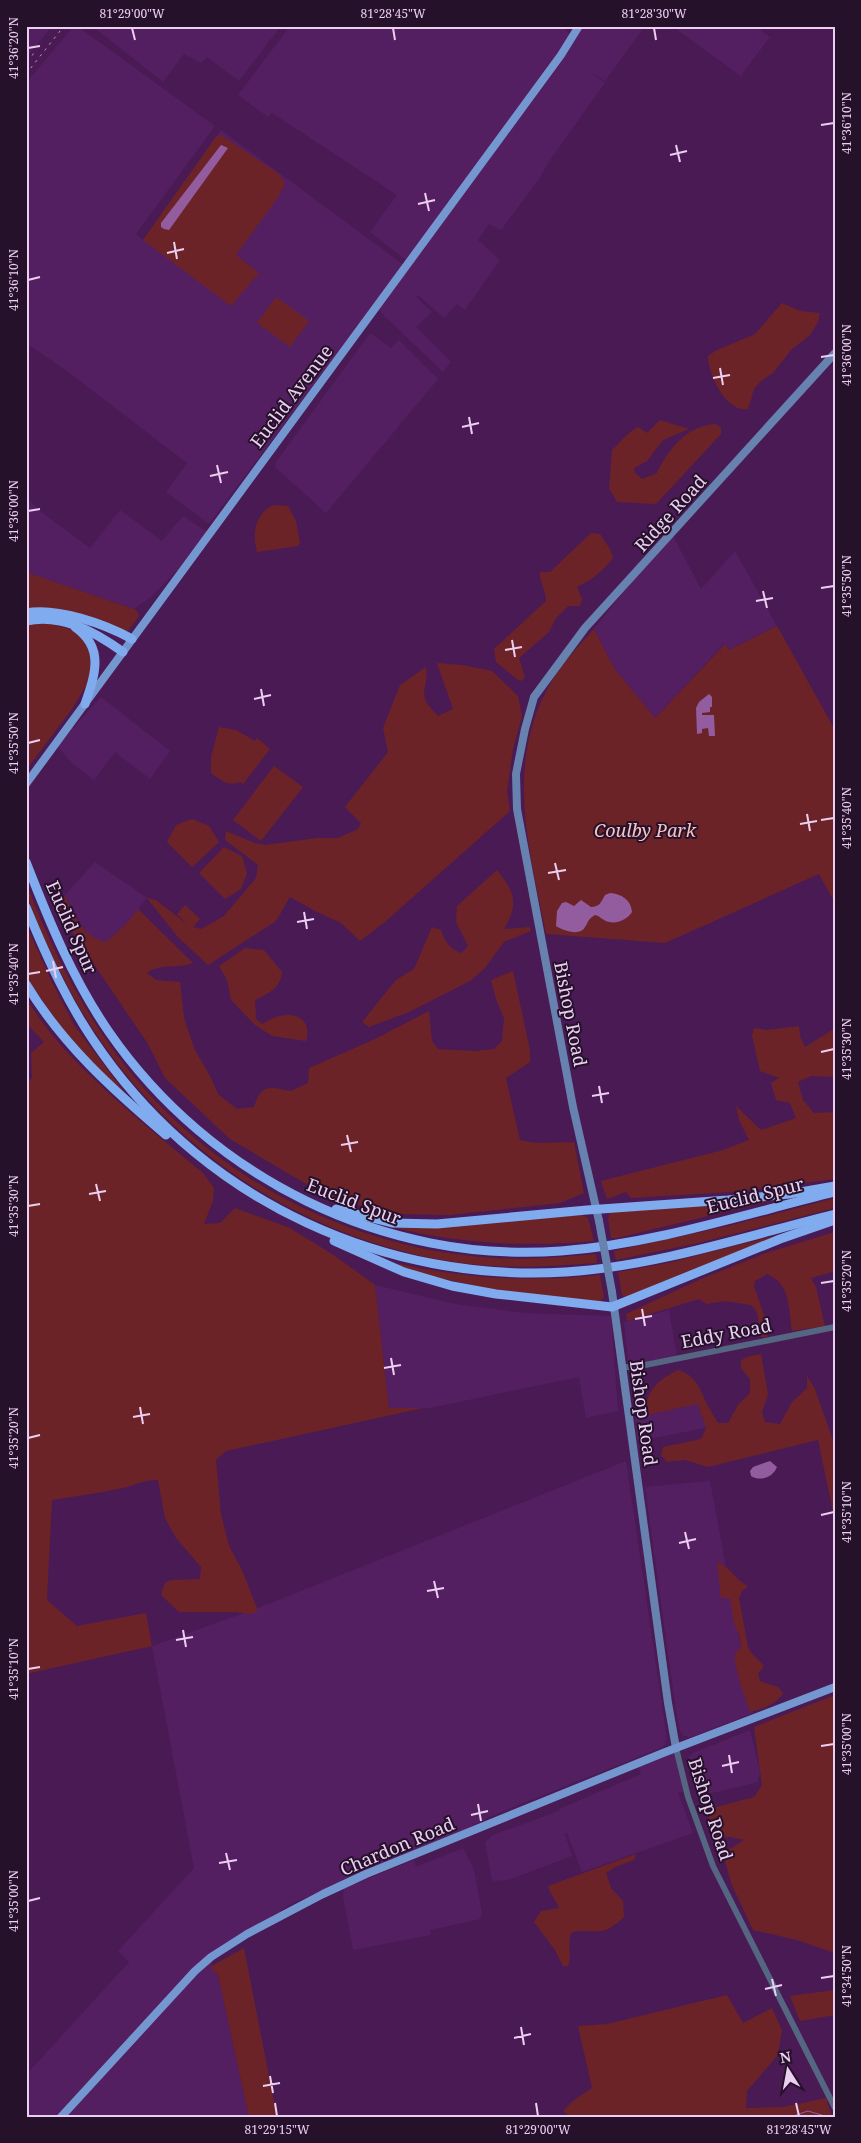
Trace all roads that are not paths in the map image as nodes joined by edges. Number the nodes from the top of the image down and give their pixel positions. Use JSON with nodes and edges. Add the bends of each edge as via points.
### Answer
{"nodes":[{"id":1,"x":579,"y":26,"type":"edge"},
{"id":2,"x":835,"y":353,"type":"edge"},
{"id":3,"x":26,"y":613,"type":"edge"},
{"id":4,"x":26,"y":621,"type":"edge"},
{"id":5,"x":71,"y":624,"type":"junction"},
{"id":6,"x":132,"y":639,"type":"junction"},
{"id":7,"x":123,"y":652,"type":"junction"},
{"id":8,"x":534,"y":697,"type":"joint"},
{"id":9,"x":84,"y":704,"type":"junction"},
{"id":10,"x":26,"y":784,"type":"edge"},
{"id":11,"x":26,"y":862,"type":"edge"},
{"id":12,"x":26,"y":907,"type":"edge"},
{"id":13,"x":26,"y":984,"type":"edge"},
{"id":14,"x":201,"y":1159,"type":"junction"},
{"id":15,"x":835,"y":1186,"type":"edge"},
{"id":16,"x":835,"y":1192,"type":"edge"},
{"id":17,"x":296,"y":1197,"type":"junction"},
{"id":18,"x":596,"y":1209,"type":"junction"},
{"id":19,"x":835,"y":1214,"type":"edge"},
{"id":20,"x":292,"y":1217,"type":"junction"},
{"id":21,"x":835,"y":1220,"type":"edge"},
{"id":22,"x":615,"y":1307,"type":"junction"},
{"id":23,"x":835,"y":1327,"type":"edge"},
{"id":24,"x":623,"y":1367,"type":"junction"},
{"id":25,"x":835,"y":1687,"type":"edge"},
{"id":26,"x":676,"y":1748,"type":"junction"},
{"id":27,"x":835,"y":2108,"type":"edge"},
{"id":28,"x":61,"y":2117,"type":"edge"}],
"edges":[{"from":1,"to":6,"type":"main road","name":"Euclid Avenue","via":[[561,55]]},
{"from":2,"to":8,"type":"main road","name":"Ridge Road","via":[[586,628]]},
{"from":3,"to":6,"type":"highway","via":[[44,611],[61,614]]},
{"from":4,"to":5,"type":"highway","via":[[47,619]]},
{"from":5,"to":7,"type":"highway","via":[[95,632]]},
{"from":5,"to":9,"type":"highway","via":[[87,638],[95,658],[93,679]]},
{"from":6,"to":7,"type":"main road","name":"Euclid Avenue"},
{"from":7,"to":9,"type":"main road","name":"Euclid Avenue"},
{"from":8,"to":18,"type":"main road","name":"Bishop Road","via":[[516,774],[517,809],[573,1107]]},
{"from":9,"to":10,"type":"main road","name":"Euclid Avenue"},
{"from":11,"to":17,"type":"highway","name":"Euclid Spur","via":[[79,984],[130,1061],[166,1102],[206,1138],[250,1170]]},
{"from":12,"to":14,"type":"highway","name":"Euclid Spur","via":[[58,979],[98,1048],[150,1111]]},
{"from":13,"to":14,"type":"highway","via":[[85,1062],[174,1142]]},
{"from":14,"to":20,"type":"highway","name":"Euclid Spur"},
{"from":15,"to":18,"type":"highway","via":[[776,1195]]},
{"from":16,"to":17,"type":"highway","name":"Euclid Spur","via":[[636,1240],[593,1248],[540,1252],[485,1250],[415,1240],[345,1219]]},
{"from":17,"to":18,"type":"highway","via":[[361,1217],[414,1225]]},
{"from":18,"to":22,"type":"main road","name":"Bishop Road","bridge":true},
{"from":19,"to":20,"type":"highway","name":"Euclid Spur","via":[[641,1262],[588,1270],[533,1273],[480,1271],[410,1260],[342,1239]]},
{"from":20,"to":22,"type":"highway","via":[[351,1250],[431,1280],[496,1294]]},
{"from":21,"to":22,"type":"highway","via":[[780,1239]]},
{"from":22,"to":24,"type":"main road","name":"Bishop Road"},
{"from":23,"to":24,"type":"street","name":"Eddy Road"},
{"from":24,"to":26,"type":"main road","name":"Bishop Road"},
{"from":25,"to":26,"type":"main road","name":"Chardon Road"},
{"from":26,"to":27,"type":"street","name":"Bishop Road","via":[[688,1797],[713,1866]]},
{"from":26,"to":28,"type":"main road","name":"Chardon Road","via":[[368,1874],[248,1934],[195,1971]]}]}
